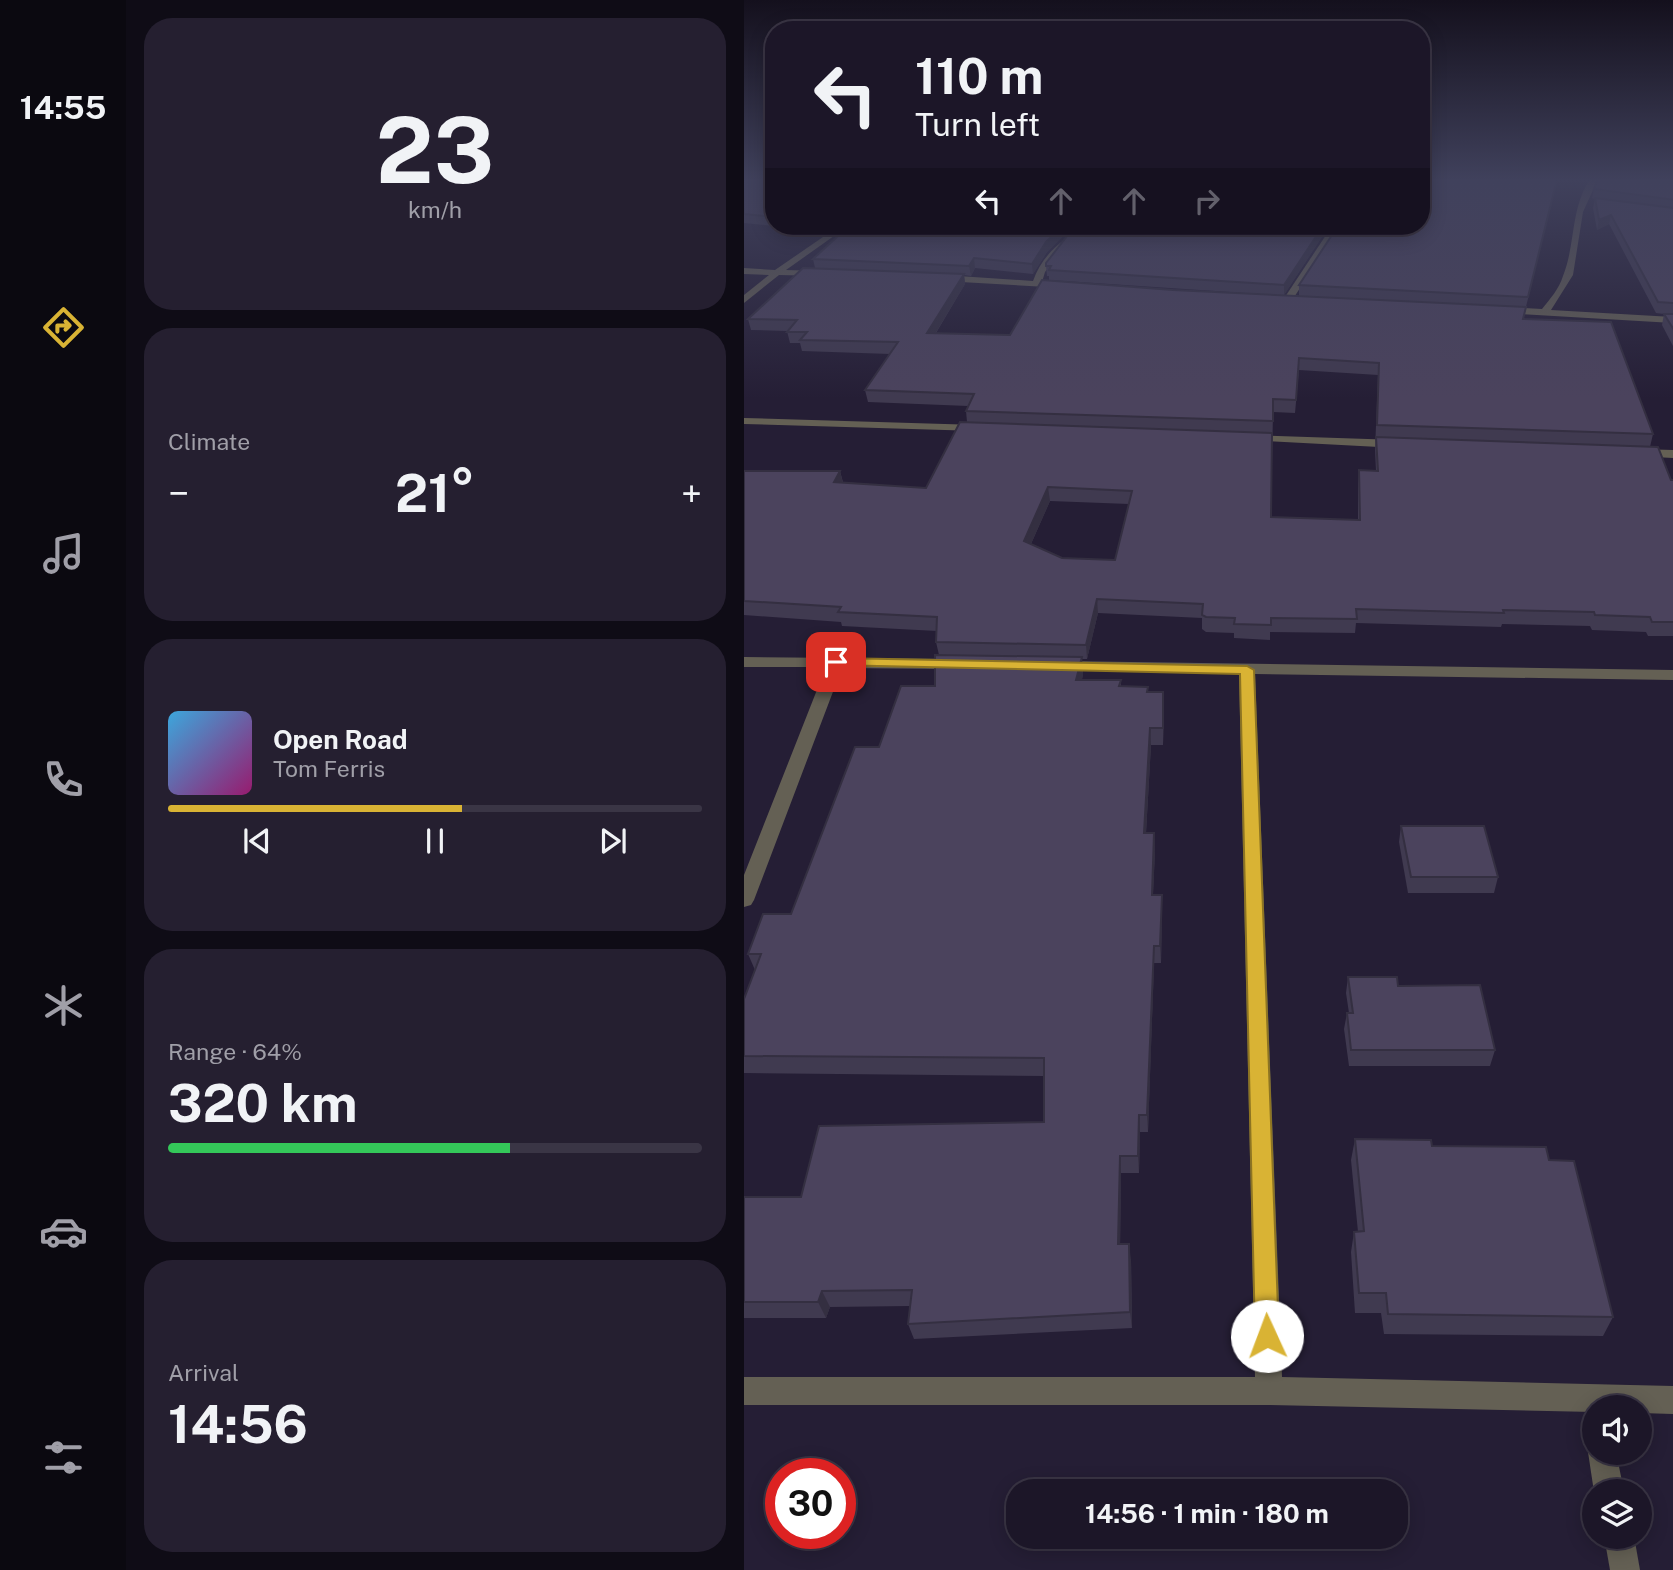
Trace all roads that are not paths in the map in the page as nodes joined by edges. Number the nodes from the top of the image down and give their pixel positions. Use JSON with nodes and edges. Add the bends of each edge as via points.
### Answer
{"nodes":[{"id":1,"x":805,"y":252,"type":"edge"},
{"id":2,"x":1056,"y":252,"type":"edge"},
{"id":3,"x":1319,"y":252,"type":"edge"},
{"id":4,"x":1572,"y":252,"type":"edge"},
{"id":5,"x":744,"y":271,"type":"edge"},
{"id":6,"x":776,"y":272,"type":"junction"},
{"id":7,"x":829,"y":274,"type":"edge"},
{"id":8,"x":933,"y":277,"type":"edge"},
{"id":9,"x":1037,"y":284,"type":"junction"},
{"id":10,"x":1075,"y":287,"type":"edge"},
{"id":11,"x":1275,"y":299,"type":"edge"},
{"id":12,"x":744,"y":300,"type":"edge"},
{"id":13,"x":1288,"y":300,"type":"junction"},
{"id":14,"x":1302,"y":301,"type":"edge"},
{"id":15,"x":1491,"y":310,"type":"edge"},
{"id":16,"x":1545,"y":312,"type":"junction"},
{"id":17,"x":1673,"y":320,"type":"edge"},
{"id":18,"x":744,"y":421,"type":"edge"},
{"id":19,"x":998,"y":429,"type":"edge"},
{"id":20,"x":1232,"y":438,"type":"edge"},
{"id":21,"x":1411,"y":444,"type":"edge"},
{"id":22,"x":1632,"y":453,"type":"edge"},
{"id":23,"x":1673,"y":454,"type":"edge"},
{"id":24,"x":744,"y":662,"type":"edge"},
{"id":25,"x":836,"y":662,"type":"junction"},
{"id":26,"x":973,"y":665,"type":"edge"},
{"id":27,"x":1042,"y":666,"type":"edge"},
{"id":28,"x":1247,"y":670,"type":"junction"},
{"id":29,"x":1673,"y":675,"type":"edge"},
{"id":30,"x":744,"y":900,"type":"edge"},
{"id":31,"x":744,"y":1391,"type":"edge"},
{"id":32,"x":1269,"y":1391,"type":"junction"},
{"id":33,"x":1673,"y":1400,"type":"edge"},
{"id":34,"x":1652,"y":1402,"type":"edge"},
{"id":35,"x":1582,"y":1407,"type":"edge"},
{"id":36,"x":1621,"y":1549,"type":"edge"},
{"id":37,"x":1625,"y":1570,"type":"edge"}],
"edges":[{"from":1,"to":6,"type":"street"},
{"from":2,"to":9,"type":"street"},
{"from":3,"to":13,"type":"street"},
{"from":4,"to":16,"type":"street","via":[[1570,271]]},
{"from":5,"to":6,"type":"street"},
{"from":6,"to":7,"type":"street"},
{"from":6,"to":12,"type":"street"},
{"from":8,"to":9,"type":"street"},
{"from":9,"to":10,"type":"street"},
{"from":11,"to":13,"type":"street"},
{"from":13,"to":14,"type":"street"},
{"from":15,"to":16,"type":"street"},
{"from":16,"to":17,"type":"street"},
{"from":18,"to":19,"type":"street"},
{"from":20,"to":21,"type":"street"},
{"from":22,"to":23,"type":"street"},
{"from":24,"to":25,"type":"street"},
{"from":25,"to":26,"type":"street"},
{"from":25,"to":30,"type":"street"},
{"from":27,"to":28,"type":"street"},
{"from":28,"to":29,"type":"street"},
{"from":28,"to":32,"type":"street"},
{"from":31,"to":32,"type":"street"},
{"from":32,"to":35,"type":"street"},
{"from":33,"to":34,"type":"street"},
{"from":36,"to":37,"type":"street"}]}
